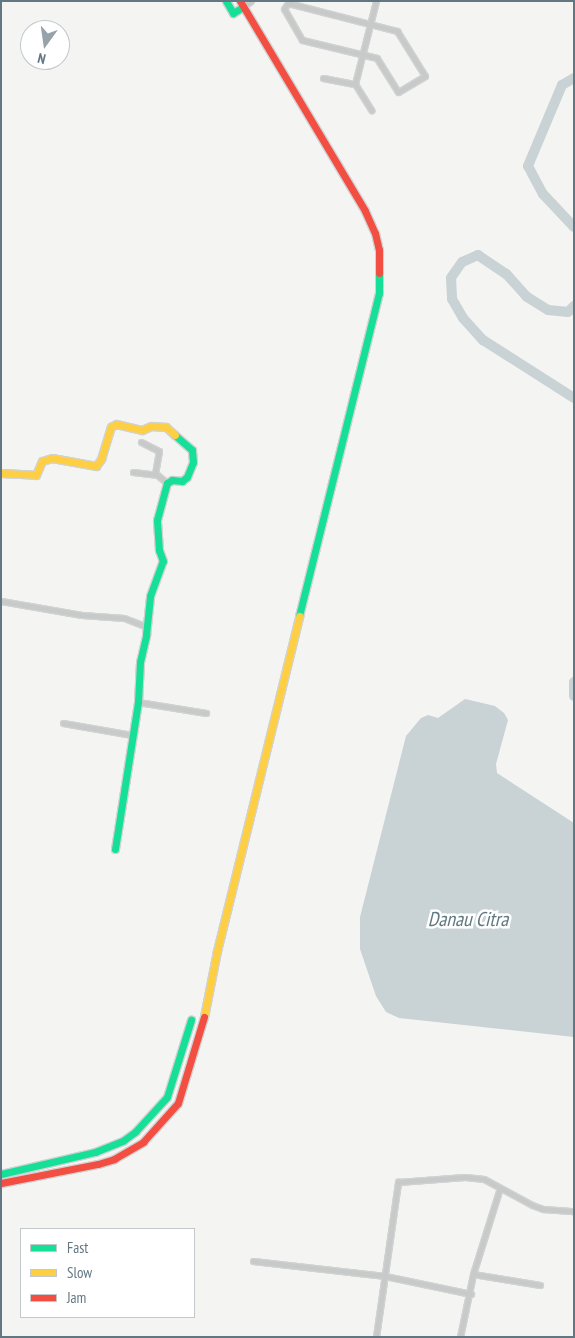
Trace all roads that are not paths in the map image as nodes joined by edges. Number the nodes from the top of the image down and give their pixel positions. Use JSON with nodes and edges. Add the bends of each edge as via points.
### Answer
{"nodes":[{"id":1,"x":226,"y":1,"type":"edge"},
{"id":2,"x":251,"y":1,"type":"edge"},
{"id":3,"x":376,"y":1,"type":"edge"},
{"id":4,"x":241,"y":4,"type":"edge"},
{"id":5,"x":370,"y":24,"type":"junction"},
{"id":6,"x":363,"y":55,"type":"junction"},
{"id":7,"x":323,"y":78,"type":"dead end"},
{"id":8,"x":355,"y":84,"type":"junction"},
{"id":9,"x":371,"y":110,"type":"dead end"},
{"id":10,"x":141,"y":442,"type":"dead end"},
{"id":11,"x":133,"y":472,"type":"dead end"},
{"id":12,"x":1,"y":473,"type":"edge"},
{"id":13,"x":156,"y":475,"type":"junction"},
{"id":14,"x":167,"y":483,"type":"junction"},
{"id":15,"x":1,"y":601,"type":"edge"},
{"id":16,"x":145,"y":626,"type":"junction"},
{"id":17,"x":138,"y":702,"type":"junction"},
{"id":18,"x":206,"y":713,"type":"dead end"},
{"id":19,"x":63,"y":723,"type":"dead end"},
{"id":20,"x":132,"y":735,"type":"junction"},
{"id":21,"x":115,"y":849,"type":"dead end"},
{"id":22,"x":191,"y":1020,"type":"dead end"},
{"id":23,"x":173,"y":1081,"type":"junction"},
{"id":24,"x":185,"y":1084,"type":"junction"},
{"id":25,"x":1,"y":1174,"type":"edge"},
{"id":26,"x":1,"y":1183,"type":"edge"},
{"id":27,"x":500,"y":1188,"type":"junction"},
{"id":28,"x":574,"y":1211,"type":"edge"},
{"id":29,"x":252,"y":1261,"type":"dead end"},
{"id":30,"x":474,"y":1274,"type":"junction"},
{"id":31,"x":385,"y":1276,"type":"junction"},
{"id":32,"x":540,"y":1285,"type":"dead end"},
{"id":33,"x":471,"y":1294,"type":"junction"},
{"id":34,"x":376,"y":1337,"type":"edge"},
{"id":35,"x":460,"y":1337,"type":"edge"}],
"edges":[{"from":1,"to":4,"type":"street","via":[[233,13]]},
{"from":2,"to":4,"type":"street"},
{"from":3,"to":5,"type":"street"},
{"from":4,"to":24,"type":"street","via":[[365,211],[379,250],[380,284],[217,951],[203,1022]]},
{"from":5,"to":6,"type":"street"},
{"from":5,"to":6,"type":"street","via":[[397,31],[425,76],[398,92],[377,58]]},
{"from":5,"to":6,"type":"street","via":[[288,3],[284,9],[302,40]]},
{"from":6,"to":8,"type":"street"},
{"from":7,"to":8,"type":"street"},
{"from":8,"to":9,"type":"street"},
{"from":10,"to":13,"type":"street","via":[[159,451]]},
{"from":11,"to":13,"type":"street"},
{"from":12,"to":14,"type":"street","via":[[36,475],[42,461],[52,458],[93,466],[99,462],[113,425],[142,430],[163,426],[179,436],[194,455],[187,478]]},
{"from":13,"to":14,"type":"street"},
{"from":14,"to":16,"type":"street","via":[[157,520],[163,561],[153,584]]},
{"from":15,"to":16,"type":"street","via":[[82,615],[124,618]]},
{"from":16,"to":17,"type":"street"},
{"from":17,"to":18,"type":"street"},
{"from":17,"to":20,"type":"street"},
{"from":19,"to":20,"type":"street"},
{"from":20,"to":21,"type":"street"},
{"from":22,"to":23,"type":"street"},
{"from":23,"to":24,"type":"street"},
{"from":23,"to":25,"type":"street","via":[[158,1109],[124,1140],[95,1152]]},
{"from":24,"to":26,"type":"street","via":[[168,1117],[130,1151],[98,1164]]},
{"from":27,"to":28,"type":"street","via":[[543,1209]]},
{"from":27,"to":30,"type":"street"},
{"from":27,"to":31,"type":"street","via":[[484,1178],[398,1182]]},
{"from":29,"to":31,"type":"street"},
{"from":30,"to":32,"type":"street"},
{"from":30,"to":33,"type":"street"},
{"from":31,"to":33,"type":"street"},
{"from":31,"to":34,"type":"street"},
{"from":33,"to":35,"type":"street"}]}
